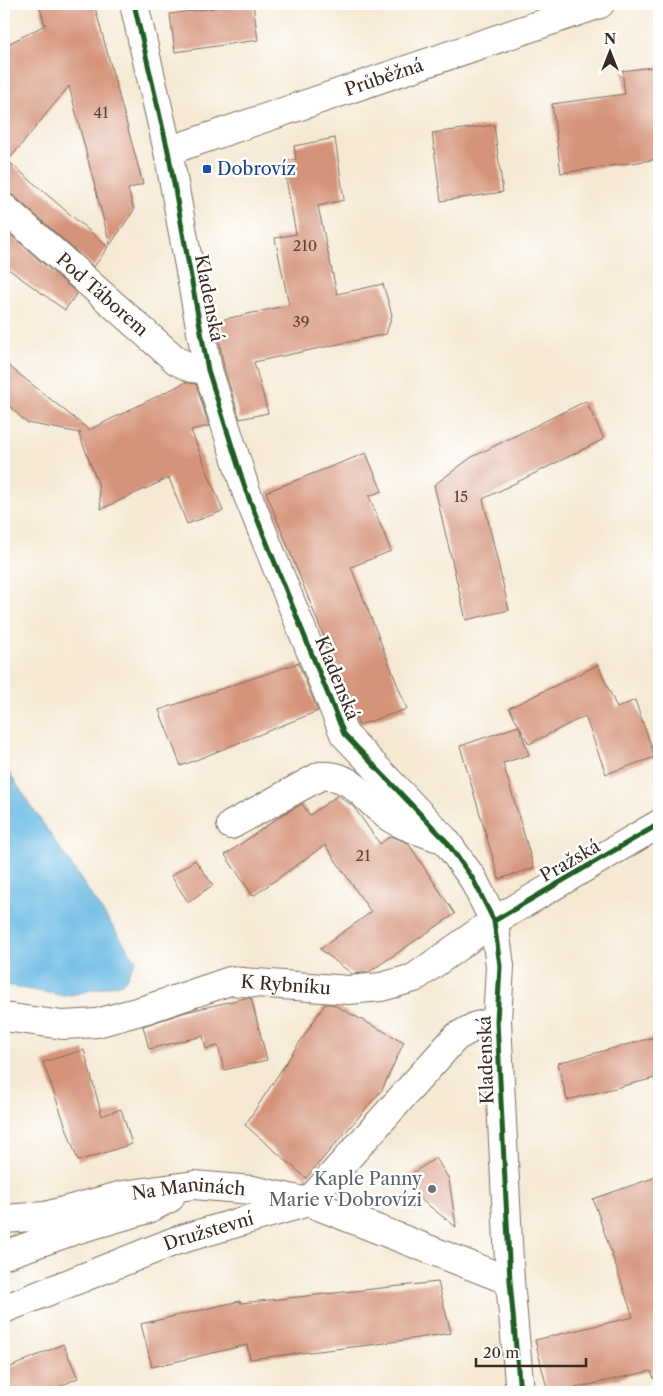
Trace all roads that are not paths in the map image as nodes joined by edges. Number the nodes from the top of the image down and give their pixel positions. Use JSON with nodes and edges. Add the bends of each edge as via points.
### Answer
{"nodes":[{"id":1,"x":134,"y":4,"type":"edge"},
{"id":2,"x":600,"y":4,"type":"edge"},
{"id":3,"x":168,"y":151,"type":"junction"},
{"id":4,"x":4,"y":208,"type":"edge"},
{"id":5,"x":208,"y":370,"type":"junction"},
{"id":6,"x":231,"y":825,"type":"dead end"},
{"id":7,"x":658,"y":826,"type":"edge"},
{"id":8,"x":446,"y":841,"type":"junction"},
{"id":9,"x":494,"y":921,"type":"junction"},
{"id":10,"x":4,"y":1017,"type":"edge"},
{"id":11,"x":497,"y":1021,"type":"junction"},
{"id":12,"x":194,"y":1185,"type":"junction"},
{"id":13,"x":308,"y":1202,"type":"junction"},
{"id":14,"x":4,"y":1218,"type":"edge"},
{"id":15,"x":4,"y":1255,"type":"edge"},
{"id":16,"x":510,"y":1281,"type":"junction"},
{"id":17,"x":4,"y":1309,"type":"edge"},
{"id":18,"x":520,"y":1392,"type":"edge"}],
"edges":[{"from":1,"to":3,"type":"street","name":"Kladenská"},
{"from":2,"to":3,"type":"street","name":"Průběžná"},
{"from":3,"to":5,"type":"street","name":"Kladenská"},
{"from":4,"to":5,"type":"street","name":"Pod Táborem","via":[[177,360],[192,368]]},
{"from":5,"to":8,"type":"street","name":"Kladenská","via":[[246,491],[344,734]]},
{"from":6,"to":8,"type":"street","via":[[320,776],[334,775],[352,784],[389,817]]},
{"from":7,"to":9,"type":"street","name":"Pražská"},
{"from":8,"to":9,"type":"street","name":"Kladenská","via":[[473,879]]},
{"from":9,"to":10,"type":"street","name":"K Rybníku","via":[[414,978],[382,987],[349,990],[230,981],[96,1023],[63,1025]]},
{"from":9,"to":11,"type":"street","name":"Kladenská","via":[[500,966]]},
{"from":11,"to":13,"type":"street","via":[[476,1026],[456,1037]]},
{"from":11,"to":16,"type":"street","name":"Kladenská"},
{"from":12,"to":13,"type":"street","name":"Na Maninách","via":[[252,1190]]},
{"from":12,"to":14,"type":"street","name":"Na Maninách","via":[[123,1195],[45,1216]]},
{"from":12,"to":15,"type":"street","via":[[148,1209]]},
{"from":13,"to":16,"type":"street","name":"Na Maninách"},
{"from":13,"to":17,"type":"street","name":"Družstevní","via":[[175,1241]]},
{"from":16,"to":18,"type":"street","name":"Kladenská"}]}
